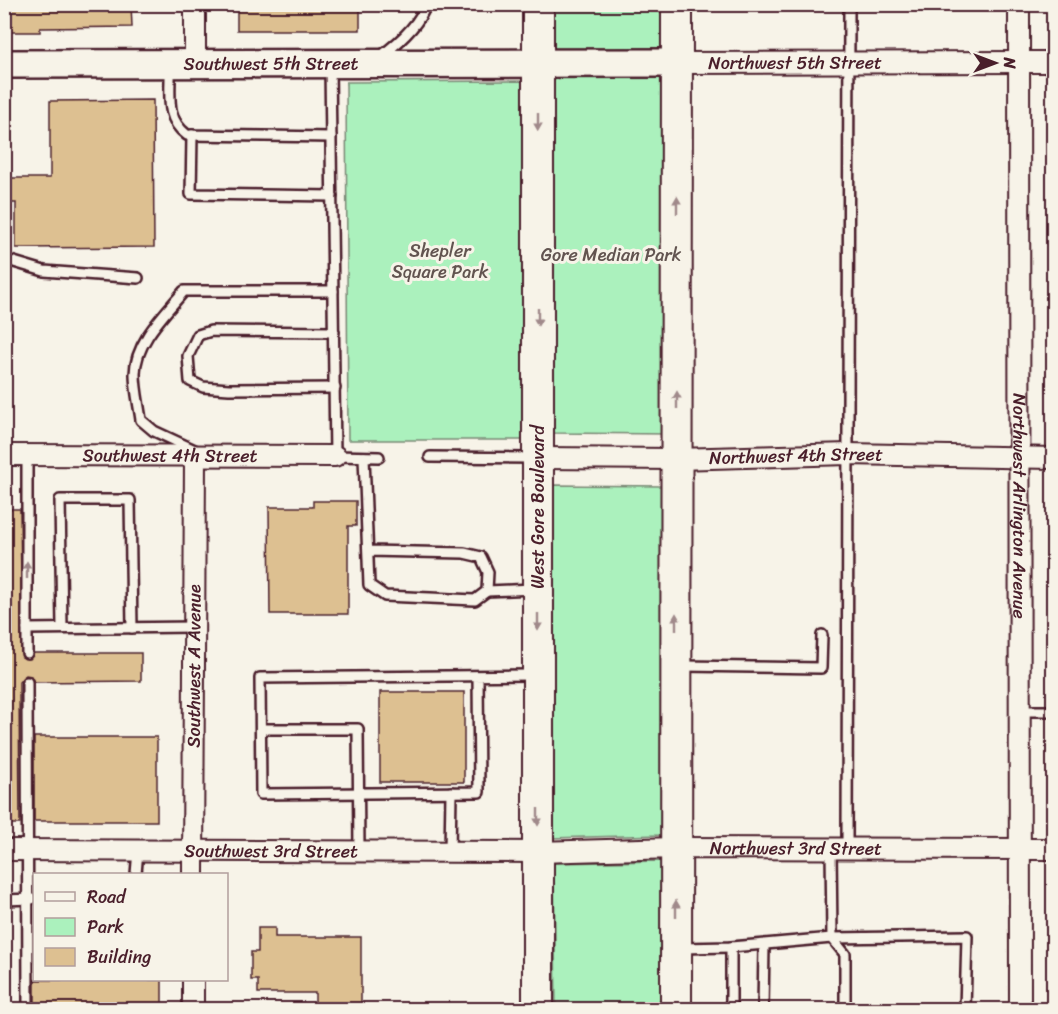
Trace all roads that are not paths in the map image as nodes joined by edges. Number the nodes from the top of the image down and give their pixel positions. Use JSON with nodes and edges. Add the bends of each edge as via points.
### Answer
{"nodes":[{"id":1,"x":195,"y":4,"type":"edge"},
{"id":2,"x":426,"y":4,"type":"edge"},
{"id":3,"x":538,"y":4,"type":"edge"},
{"id":4,"x":677,"y":4,"type":"edge"},
{"id":5,"x":849,"y":4,"type":"edge"},
{"id":6,"x":1020,"y":4,"type":"edge"},
{"id":7,"x":1018,"y":62,"type":"junction"},
{"id":8,"x":1053,"y":62,"type":"edge"},
{"id":9,"x":538,"y":63,"type":"junction"},
{"id":10,"x":677,"y":63,"type":"junction"},
{"id":11,"x":848,"y":63,"type":"junction"},
{"id":12,"x":4,"y":64,"type":"edge"},
{"id":13,"x":182,"y":64,"type":"junction"},
{"id":14,"x":330,"y":64,"type":"junction"},
{"id":15,"x":368,"y":64,"type":"junction"},
{"id":16,"x":192,"y":135,"type":"junction"},
{"id":17,"x":331,"y":137,"type":"junction"},
{"id":18,"x":332,"y":196,"type":"junction"},
{"id":19,"x":4,"y":259,"type":"edge"},
{"id":20,"x":138,"y":278,"type":"dead end"},
{"id":21,"x":333,"y":291,"type":"junction"},
{"id":22,"x":334,"y":332,"type":"junction"},
{"id":23,"x":334,"y":388,"type":"junction"},
{"id":24,"x":848,"y":454,"type":"junction"},
{"id":25,"x":4,"y":455,"type":"edge"},
{"id":26,"x":27,"y":455,"type":"junction"},
{"id":27,"x":201,"y":456,"type":"junction"},
{"id":28,"x":335,"y":456,"type":"junction"},
{"id":29,"x":364,"y":457,"type":"junction"},
{"id":30,"x":379,"y":457,"type":"dead end"},
{"id":31,"x":430,"y":457,"type":"dead end"},
{"id":32,"x":538,"y":458,"type":"junction"},
{"id":33,"x":1021,"y":458,"type":"junction"},
{"id":34,"x":1053,"y":458,"type":"edge"},
{"id":35,"x":677,"y":459,"type":"junction"},
{"id":36,"x":368,"y":551,"type":"junction"},
{"id":37,"x":538,"y":589,"type":"junction"},
{"id":38,"x":487,"y":591,"type":"junction"},
{"id":39,"x":132,"y":627,"type":"junction"},
{"id":40,"x":194,"y":627,"type":"junction"},
{"id":41,"x":62,"y":628,"type":"junction"},
{"id":42,"x":27,"y":629,"type":"junction"},
{"id":43,"x":822,"y":635,"type":"dead end"},
{"id":44,"x":27,"y":653,"type":"dead end"},
{"id":45,"x":676,"y":666,"type":"junction"},
{"id":46,"x":538,"y":675,"type":"junction"},
{"id":47,"x":478,"y":676,"type":"junction"},
{"id":48,"x":27,"y":682,"type":"dead end"},
{"id":49,"x":1020,"y":711,"type":"junction"},
{"id":50,"x":1053,"y":711,"type":"edge"},
{"id":51,"x":261,"y":729,"type":"junction"},
{"id":52,"x":451,"y":792,"type":"junction"},
{"id":53,"x":358,"y":793,"type":"junction"},
{"id":54,"x":675,"y":848,"type":"junction"},
{"id":55,"x":839,"y":848,"type":"junction"},
{"id":56,"x":4,"y":849,"type":"edge"},
{"id":57,"x":1019,"y":849,"type":"junction"},
{"id":58,"x":1053,"y":849,"type":"edge"},
{"id":59,"x":27,"y":850,"type":"junction"},
{"id":60,"x":138,"y":850,"type":"junction"},
{"id":61,"x":193,"y":850,"type":"junction"},
{"id":62,"x":359,"y":851,"type":"junction"},
{"id":63,"x":450,"y":852,"type":"junction"},
{"id":64,"x":538,"y":852,"type":"junction"},
{"id":65,"x":136,"y":873,"type":"edge"},
{"id":66,"x":193,"y":873,"type":"edge"},
{"id":67,"x":32,"y":899,"type":"edge"},
{"id":68,"x":4,"y":900,"type":"edge"},
{"id":69,"x":832,"y":938,"type":"junction"},
{"id":70,"x":764,"y":945,"type":"junction"},
{"id":71,"x":731,"y":947,"type":"junction"},
{"id":72,"x":676,"y":949,"type":"junction"},
{"id":73,"x":193,"y":981,"type":"edge"},
{"id":74,"x":28,"y":1010,"type":"edge"},
{"id":75,"x":193,"y":1010,"type":"edge"},
{"id":76,"x":538,"y":1010,"type":"edge"},
{"id":77,"x":676,"y":1010,"type":"edge"},
{"id":78,"x":731,"y":1010,"type":"edge"},
{"id":79,"x":763,"y":1010,"type":"edge"},
{"id":80,"x":846,"y":1010,"type":"edge"},
{"id":81,"x":965,"y":1010,"type":"edge"},
{"id":82,"x":1020,"y":1010,"type":"edge"}],
"edges":[{"from":1,"to":13,"type":"street"},
{"from":2,"to":15,"type":"lane","via":[[423,14],[391,48]]},
{"from":3,"to":9,"type":"main road","name":"West Gore Boulevard"},
{"from":4,"to":10,"type":"main road"},
{"from":5,"to":11,"type":"lane"},
{"from":6,"to":7,"type":"street","name":"Northwest Arlington Avenue"},
{"from":7,"to":8,"type":"street","name":"Northwest 5th Street"},
{"from":7,"to":11,"type":"street","name":"Northwest 5th Street"},
{"from":7,"to":33,"type":"street","name":"Northwest Arlington Avenue"},
{"from":9,"to":10,"type":"street","name":"Northwest 5th Street"},
{"from":9,"to":15,"type":"street","name":"Southwest 5th Street"},
{"from":9,"to":32,"type":"main road","name":"West Gore Boulevard","one_way":true},
{"from":10,"to":11,"type":"street","name":"Northwest 5th Street"},
{"from":35,"to":10,"type":"main road","one_way":true},
{"from":11,"to":24,"type":"lane"},
{"from":12,"to":13,"type":"street","name":"Southwest 5th Street"},
{"from":13,"to":14,"type":"street","name":"Southwest 5th Street"},
{"from":13,"to":16,"type":"lane","via":[[171,116],[177,127]]},
{"from":14,"to":15,"type":"street","name":"Southwest 5th Street"},
{"from":14,"to":17,"type":"lane"},
{"from":16,"to":17,"type":"lane"},
{"from":16,"to":18,"type":"lane","via":[[191,194]]},
{"from":17,"to":18,"type":"lane"},
{"from":18,"to":21,"type":"lane"},
{"from":19,"to":20,"type":"lane","via":[[44,271]]},
{"from":21,"to":22,"type":"lane"},
{"from":21,"to":27,"type":"lane","via":[[184,291],[162,317],[141,349],[135,373],[141,420],[154,432]]},
{"from":22,"to":23,"type":"lane"},
{"from":22,"to":23,"type":"lane","via":[[211,330],[198,335],[188,356],[190,381],[203,387]]},
{"from":23,"to":28,"type":"lane"},
{"from":24,"to":33,"type":"street","name":"Northwest 4th Street"},
{"from":24,"to":35,"type":"street","name":"Northwest 4th Street"},
{"from":24,"to":55,"type":"lane"},
{"from":25,"to":26,"type":"street","name":"Southwest 4th Street"},
{"from":26,"to":27,"type":"street","name":"Southwest 4th Street"},
{"from":42,"to":26,"type":"lane","one_way":true},
{"from":27,"to":28,"type":"street","name":"Southwest 4th Street"},
{"from":27,"to":40,"type":"street","name":"Southwest A Avenue"},
{"from":28,"to":29,"type":"lane"},
{"from":29,"to":30,"type":"lane"},
{"from":29,"to":36,"type":"lane"},
{"from":31,"to":32,"type":"lane"},
{"from":32,"to":35,"type":"street","name":"Northwest 4th Street"},
{"from":32,"to":37,"type":"main road","name":"West Gore Boulevard"},
{"from":33,"to":34,"type":"street","name":"Northwest 4th Street"},
{"from":33,"to":49,"type":"street","name":"Northwest Arlington Avenue"},
{"from":45,"to":35,"type":"main road","one_way":true},
{"from":36,"to":38,"type":"lane","via":[[464,553],[481,557],[488,572]]},
{"from":36,"to":38,"type":"lane","via":[[369,585],[385,596],[475,600]]},
{"from":37,"to":38,"type":"lane"},
{"from":37,"to":46,"type":"main road","name":"West Gore Boulevard","one_way":true},
{"from":39,"to":40,"type":"lane"},
{"from":39,"to":41,"type":"lane"},
{"from":39,"to":41,"type":"lane","via":[[129,500],[60,500]]},
{"from":40,"to":61,"type":"street","name":"Southwest A Avenue"},
{"from":41,"to":42,"type":"lane"},
{"from":42,"to":44,"type":"lane"},
{"from":43,"to":45,"type":"lane","via":[[821,668]]},
{"from":45,"to":54,"type":"main road"},
{"from":46,"to":47,"type":"lane"},
{"from":46,"to":64,"type":"main road","name":"West Gore Boulevard","one_way":true},
{"from":47,"to":51,"type":"lane","via":[[260,678]]},
{"from":47,"to":52,"type":"lane","via":[[479,792]]},
{"from":48,"to":59,"type":"lane"},
{"from":49,"to":50,"type":"lane"},
{"from":49,"to":57,"type":"street","name":"Northwest Arlington Avenue"},
{"from":51,"to":53,"type":"lane","via":[[358,729]]},
{"from":51,"to":53,"type":"lane","via":[[261,794]]},
{"from":52,"to":53,"type":"lane"},
{"from":52,"to":63,"type":"lane"},
{"from":53,"to":62,"type":"lane"},
{"from":54,"to":55,"type":"street","name":"Northwest 3rd Street"},
{"from":54,"to":64,"type":"street","name":"Northwest 3rd Street"},
{"from":72,"to":54,"type":"main road","one_way":true},
{"from":55,"to":57,"type":"street","name":"Northwest 3rd Street"},
{"from":55,"to":69,"type":"lane"},
{"from":56,"to":59,"type":"street","name":"Southwest 3rd Street"},
{"from":57,"to":58,"type":"street","name":"Northwest 3rd Street"},
{"from":57,"to":82,"type":"street","name":"Northwest Arlington Avenue"},
{"from":59,"to":60,"type":"street","name":"Southwest 3rd Street"},
{"from":59,"to":67,"type":"lane"},
{"from":60,"to":61,"type":"street","name":"Southwest 3rd Street"},
{"from":60,"to":65,"type":"lane"},
{"from":61,"to":62,"type":"street","name":"Southwest 3rd Street"},
{"from":61,"to":66,"type":"street","name":"Southwest A Avenue"},
{"from":62,"to":63,"type":"street","name":"Southwest 3rd Street"},
{"from":63,"to":64,"type":"street","name":"Southwest 3rd Street"},
{"from":64,"to":76,"type":"main road","name":"West Gore Boulevard"},
{"from":67,"to":68,"type":"lane"},
{"from":67,"to":74,"type":"lane"},
{"from":69,"to":70,"type":"lane"},
{"from":69,"to":80,"type":"lane","via":[[845,954]]},
{"from":69,"to":81,"type":"lane","via":[[967,936]]},
{"from":70,"to":71,"type":"lane"},
{"from":70,"to":79,"type":"lane"},
{"from":71,"to":72,"type":"lane"},
{"from":71,"to":78,"type":"lane"},
{"from":72,"to":77,"type":"main road"},
{"from":73,"to":75,"type":"street"}]}
